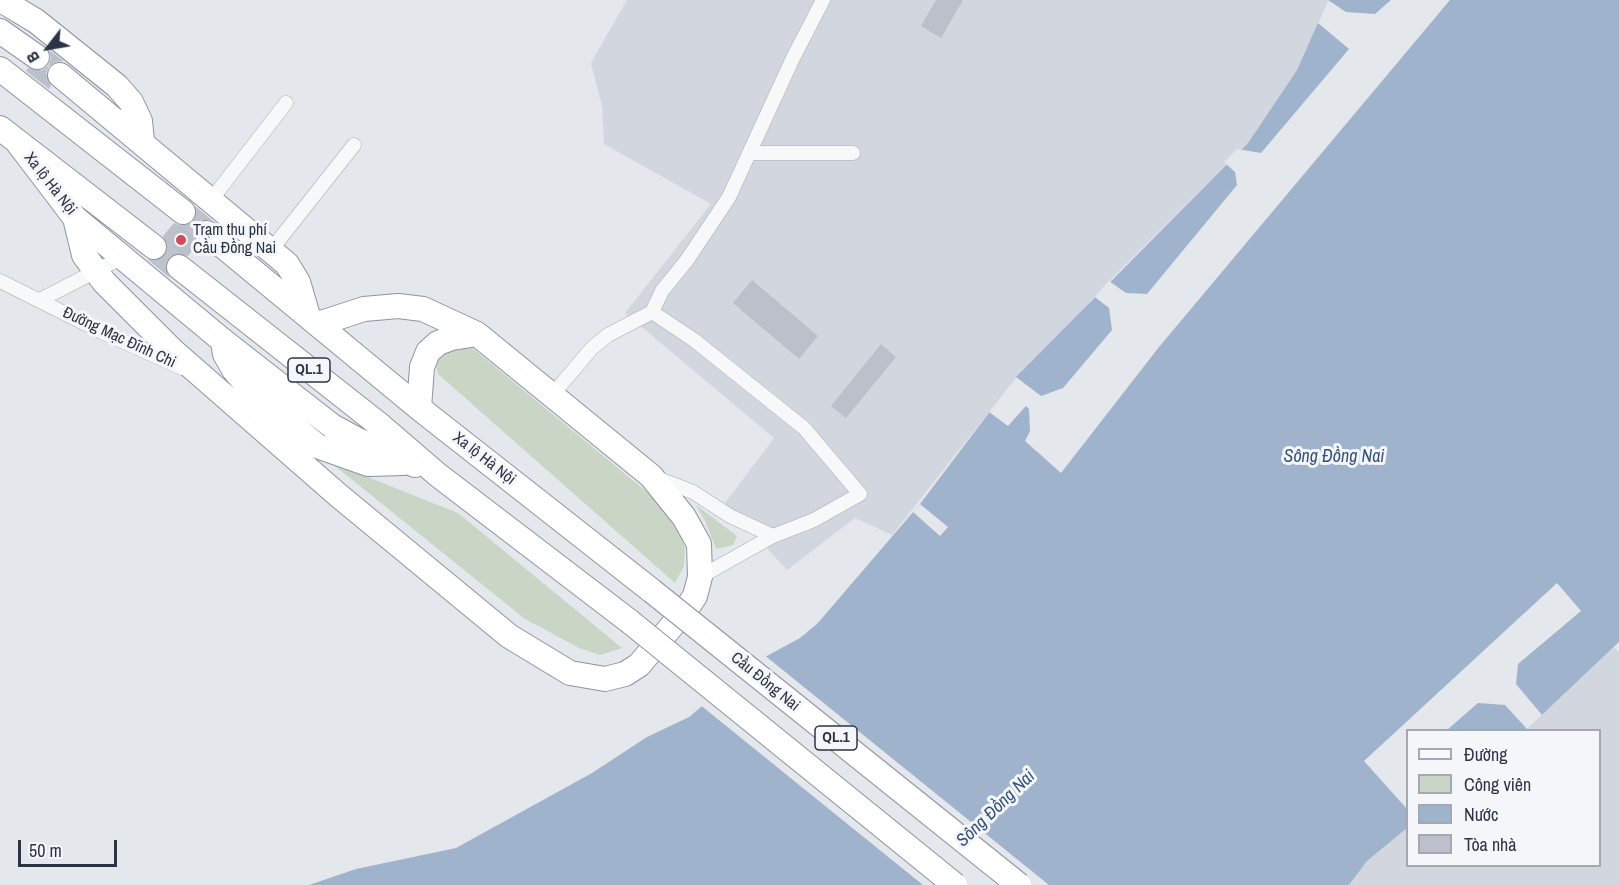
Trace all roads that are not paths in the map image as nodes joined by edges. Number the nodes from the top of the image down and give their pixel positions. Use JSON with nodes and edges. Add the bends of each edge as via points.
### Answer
{"nodes":[{"id":1,"x":1,"y":0,"type":"edge"},
{"id":2,"x":823,"y":0,"type":"edge"},
{"id":3,"x":0,"y":31,"type":"edge"},
{"id":4,"x":37,"y":57,"type":"dead end"},
{"id":5,"x":0,"y":69,"type":"edge"},
{"id":6,"x":60,"y":75,"type":"dead end"},
{"id":7,"x":286,"y":103,"type":"dead end"},
{"id":8,"x":9,"y":135,"type":"edge"},
{"id":9,"x":142,"y":141,"type":"junction"},
{"id":10,"x":354,"y":145,"type":"dead end"},
{"id":11,"x":752,"y":153,"type":"junction"},
{"id":12,"x":854,"y":153,"type":"dead end"},
{"id":13,"x":211,"y":200,"type":"junction"},
{"id":14,"x":183,"y":212,"type":"tunnel mouth"},
{"id":15,"x":75,"y":218,"type":"junction"},
{"id":16,"x":207,"y":233,"type":"tunnel mouth"},
{"id":17,"x":154,"y":247,"type":"tunnel mouth"},
{"id":18,"x":271,"y":250,"type":"junction"},
{"id":19,"x":123,"y":257,"type":"junction"},
{"id":20,"x":179,"y":267,"type":"tunnel mouth"},
{"id":21,"x":96,"y":271,"type":"junction"},
{"id":22,"x":0,"y":281,"type":"edge"},
{"id":23,"x":39,"y":300,"type":"junction"},
{"id":24,"x":652,"y":312,"type":"junction"},
{"id":25,"x":313,"y":320,"type":"junction"},
{"id":26,"x":477,"y":334,"type":"junction"},
{"id":27,"x":198,"y":375,"type":"junction"},
{"id":28,"x":553,"y":394,"type":"junction"},
{"id":29,"x":419,"y":408,"type":"junction"},
{"id":30,"x":438,"y":475,"type":"junction"},
{"id":31,"x":651,"y":476,"type":"junction"},
{"id":32,"x":773,"y":536,"type":"junction"},
{"id":33,"x":700,"y":577,"type":"junction"},
{"id":34,"x":652,"y":591,"type":"joint"},
{"id":35,"x":955,"y":885,"type":"edge"},
{"id":36,"x":1019,"y":885,"type":"edge"}],
"edges":[{"from":1,"to":9,"type":"highway","via":[[36,21],[117,86],[140,121]]},
{"from":2,"to":11,"type":"street"},
{"from":3,"to":4,"type":"highway"},
{"from":5,"to":14,"type":"highway"},
{"from":6,"to":9,"type":"highway"},
{"from":7,"to":13,"type":"street"},
{"from":8,"to":15,"type":"highway","name":"Xa lộ Hà Nội","number":"QL.1"},
{"from":8,"to":17,"type":"highway","name":"Xa lộ Hà Nội","number":"QL.1"},
{"from":9,"to":13,"type":"highway"},
{"from":10,"to":18,"type":"street"},
{"from":11,"to":12,"type":"street"},
{"from":11,"to":24,"type":"street","via":[[729,197],[662,291]]},
{"from":13,"to":18,"type":"highway"},
{"from":15,"to":19,"type":"highway","name":"Xa lộ Hà Nội","number":"QL.1"},
{"from":15,"to":21,"type":"highway","number":"QL.1","via":[[84,255]]},
{"from":16,"to":25,"type":"highway","name":"Xa lộ Hà Nội","number":"QL.1"},
{"from":18,"to":25,"type":"highway","via":[[294,273]]},
{"from":19,"to":21,"type":"street","name":"Đường Mạc Đĩnh Chi"},
{"from":19,"to":30,"type":"highway","name":"Xa lộ Hà Nội","number":"QL.1","via":[[222,340],[229,362],[254,393],[317,446],[368,464],[408,462]]},
{"from":20,"to":30,"type":"highway","name":"Xa lộ Hà Nội","number":"QL.1"},
{"from":21,"to":23,"type":"street","name":"Đường Mạc Đĩnh Chi"},
{"from":21,"to":27,"type":"highway","number":"QL.1"},
{"from":22,"to":23,"type":"street","name":"Đường Mạc Đĩnh Chi"},
{"from":23,"to":27,"type":"street","name":"Đường Mạc Đĩnh Chi"},
{"from":24,"to":28,"type":"street","via":[[592,348]]},
{"from":24,"to":32,"type":"street","via":[[694,340],[804,428],[860,494],[814,520]]},
{"from":25,"to":26,"type":"highway","via":[[398,306],[423,309]]},
{"from":25,"to":29,"type":"highway","name":"Xa lộ Hà Nội","number":"QL.1"},
{"from":26,"to":28,"type":"highway"},
{"from":26,"to":29,"type":"highway","via":[[438,343],[428,352],[422,367]]},
{"from":27,"to":33,"type":"highway","via":[[455,593],[510,636],[570,673],[605,679],[639,665],[687,608]]},
{"from":28,"to":31,"type":"highway"},
{"from":29,"to":34,"type":"highway","name":"Xa lộ Hà Nội","number":"QL.1"},
{"from":30,"to":35,"type":"highway","name":"Xa lộ Hà Nội","number":"QL.1","bridge":true,"via":[[629,621]]},
{"from":31,"to":32,"type":"street","via":[[693,492],[730,516]]},
{"from":31,"to":33,"type":"highway","via":[[699,544]]},
{"from":32,"to":33,"type":"street"},
{"from":34,"to":36,"type":"highway","name":"Cầu Đồng Nai","number":"QL.1","bridge":true}]}
